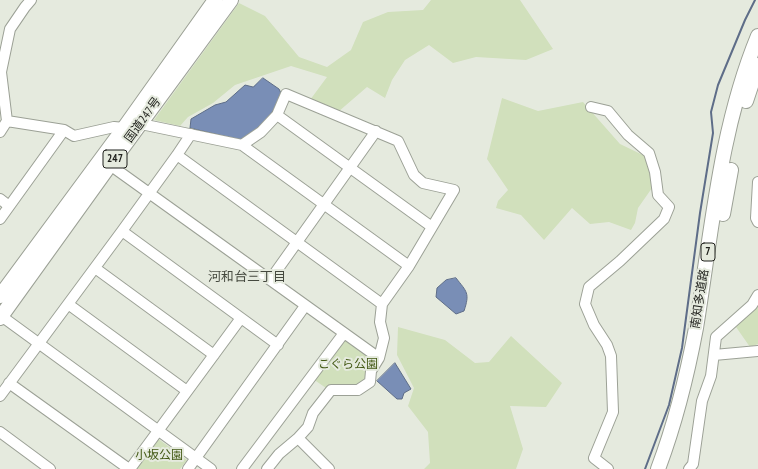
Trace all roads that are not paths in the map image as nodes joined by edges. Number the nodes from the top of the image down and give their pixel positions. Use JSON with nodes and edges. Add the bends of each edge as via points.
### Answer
{"nodes":[{"id":1,"x":31,"y":0,"type":"edge"},
{"id":2,"x":215,"y":0,"type":"edge"},
{"id":3,"x":231,"y":0,"type":"edge"},
{"id":4,"x":758,"y":36,"type":"edge"},
{"id":5,"x":758,"y":65,"type":"edge"},
{"id":6,"x":591,"y":106,"type":"dead end"},
{"id":7,"x":277,"y":115,"type":"junction"},
{"id":8,"x":7,"y":121,"type":"junction"},
{"id":9,"x":141,"y":124,"type":"junction"},
{"id":10,"x":124,"y":128,"type":"junction"},
{"id":11,"x":64,"y":130,"type":"junction"},
{"id":12,"x":376,"y":131,"type":"junction"},
{"id":13,"x":0,"y":132,"type":"edge"},
{"id":14,"x":191,"y":134,"type":"junction"},
{"id":15,"x":242,"y":145,"type":"junction"},
{"id":16,"x":177,"y":155,"type":"junction"},
{"id":17,"x":110,"y":165,"type":"junction"},
{"id":18,"x":350,"y":168,"type":"junction"},
{"id":19,"x":758,"y":182,"type":"edge"},
{"id":20,"x":149,"y":192,"type":"junction"},
{"id":21,"x":0,"y":199,"type":"edge"},
{"id":22,"x":324,"y":205,"type":"junction"},
{"id":23,"x":9,"y":206,"type":"junction"},
{"id":24,"x":0,"y":219,"type":"edge"},
{"id":25,"x":758,"y":222,"type":"edge"},
{"id":26,"x":432,"y":227,"type":"junction"},
{"id":27,"x":122,"y":231,"type":"junction"},
{"id":28,"x":298,"y":242,"type":"junction"},
{"id":29,"x":409,"y":266,"type":"junction"},
{"id":30,"x":95,"y":268,"type":"junction"},
{"id":31,"x":270,"y":280,"type":"junction"},
{"id":32,"x":758,"y":294,"type":"edge"},
{"id":33,"x":0,"y":296,"type":"edge"},
{"id":34,"x":68,"y":304,"type":"junction"},
{"id":35,"x":382,"y":304,"type":"junction"},
{"id":36,"x":305,"y":306,"type":"junction"},
{"id":37,"x":1,"y":316,"type":"edge"},
{"id":38,"x":241,"y":318,"type":"junction"},
{"id":39,"x":344,"y":333,"type":"junction"},
{"id":40,"x":38,"y":343,"type":"junction"},
{"id":41,"x":278,"y":345,"type":"junction"},
{"id":42,"x":758,"y":352,"type":"edge"},
{"id":43,"x":214,"y":355,"type":"junction"},
{"id":44,"x":714,"y":355,"type":"junction"},
{"id":45,"x":378,"y":358,"type":"junction"},
{"id":46,"x":9,"y":383,"type":"junction"},
{"id":47,"x":188,"y":391,"type":"junction"},
{"id":48,"x":0,"y":396,"type":"edge"},
{"id":49,"x":159,"y":430,"type":"junction"},
{"id":50,"x":0,"y":432,"type":"edge"},
{"id":51,"x":298,"y":438,"type":"junction"},
{"id":52,"x":196,"y":458,"type":"junction"},
{"id":53,"x":50,"y":469,"type":"edge"},
{"id":54,"x":129,"y":469,"type":"edge"},
{"id":55,"x":188,"y":469,"type":"edge"},
{"id":56,"x":211,"y":469,"type":"edge"},
{"id":57,"x":242,"y":469,"type":"edge"},
{"id":58,"x":267,"y":469,"type":"edge"},
{"id":59,"x":328,"y":469,"type":"edge"},
{"id":60,"x":608,"y":469,"type":"edge"},
{"id":61,"x":658,"y":469,"type":"edge"},
{"id":62,"x":668,"y":469,"type":"edge"},
{"id":63,"x":689,"y":469,"type":"edge"}],
"edges":[{"from":1,"to":8,"type":"street","via":[[10,29],[1,72]]},
{"from":2,"to":10,"type":"highway","name":"国道247号","number":"247"},
{"from":3,"to":9,"type":"highway","name":"国道247号","number":"247"},
{"from":4,"to":61,"type":"highway","name":"南知多道路","number":"7","via":[[734,111],[718,188],[695,330],[677,412]]},
{"from":5,"to":62,"type":"highway","name":"南知多道路","number":"7","via":[[734,150],[696,372],[686,415]]},
{"from":6,"to":60,"type":"street","via":[[608,111],[628,135],[649,153],[658,195],[669,207],[664,219],[589,287],[585,304],[611,356],[613,412],[594,458]]},
{"from":7,"to":12,"type":"street","via":[[286,94]]},
{"from":7,"to":15,"type":"street","via":[[261,132]]},
{"from":7,"to":18,"type":"street"},
{"from":8,"to":11,"type":"street"},
{"from":8,"to":13,"type":"street"},
{"from":9,"to":14,"type":"street"},
{"from":9,"to":17,"type":"highway","name":"国道247号","number":"247"},
{"from":10,"to":11,"type":"street","via":[[114,127],[74,136]]},
{"from":10,"to":33,"type":"highway","name":"国道247号","number":"247"},
{"from":11,"to":23,"type":"street"},
{"from":12,"to":18,"type":"street"},
{"from":12,"to":26,"type":"street","via":[[398,141],[414,175],[423,183],[454,190]]},
{"from":14,"to":15,"type":"street"},
{"from":14,"to":16,"type":"street"},
{"from":15,"to":22,"type":"street"},
{"from":16,"to":20,"type":"street"},
{"from":16,"to":28,"type":"street"},
{"from":17,"to":20,"type":"street"},
{"from":17,"to":37,"type":"highway","name":"国道247号","number":"247"},
{"from":18,"to":22,"type":"street"},
{"from":18,"to":26,"type":"street"},
{"from":19,"to":25,"type":"street"},
{"from":20,"to":27,"type":"street"},
{"from":20,"to":31,"type":"street"},
{"from":21,"to":23,"type":"street"},
{"from":22,"to":28,"type":"street"},
{"from":22,"to":29,"type":"street"},
{"from":23,"to":24,"type":"street"},
{"from":26,"to":29,"type":"street"},
{"from":27,"to":30,"type":"street"},
{"from":27,"to":38,"type":"street"},
{"from":28,"to":31,"type":"street"},
{"from":28,"to":35,"type":"street"},
{"from":29,"to":35,"type":"street"},
{"from":30,"to":34,"type":"street"},
{"from":30,"to":43,"type":"street"},
{"from":31,"to":36,"type":"street"},
{"from":32,"to":44,"type":"street","via":[[752,305],[716,337]]},
{"from":34,"to":40,"type":"street"},
{"from":34,"to":47,"type":"street"},
{"from":35,"to":45,"type":"street","via":[[380,322],[384,338]]},
{"from":36,"to":39,"type":"street"},
{"from":36,"to":41,"type":"street"},
{"from":37,"to":40,"type":"street"},
{"from":38,"to":41,"type":"street"},
{"from":38,"to":43,"type":"street"},
{"from":39,"to":45,"type":"street"},
{"from":39,"to":57,"type":"street"},
{"from":40,"to":46,"type":"street"},
{"from":40,"to":49,"type":"street"},
{"from":41,"to":52,"type":"street"},
{"from":42,"to":44,"type":"street"},
{"from":43,"to":47,"type":"street"},
{"from":44,"to":63,"type":"street","via":[[711,376],[702,401],[693,464]]},
{"from":45,"to":51,"type":"street","via":[[371,371],[370,382],[358,390],[331,390],[313,413],[308,427]]},
{"from":46,"to":48,"type":"street"},
{"from":46,"to":54,"type":"street"},
{"from":47,"to":49,"type":"street"},
{"from":49,"to":52,"type":"street"},
{"from":49,"to":54,"type":"street"},
{"from":50,"to":53,"type":"street"},
{"from":51,"to":58,"type":"street","via":[[279,454]]},
{"from":51,"to":59,"type":"street"},
{"from":52,"to":55,"type":"street"},
{"from":52,"to":56,"type":"street"}]}
